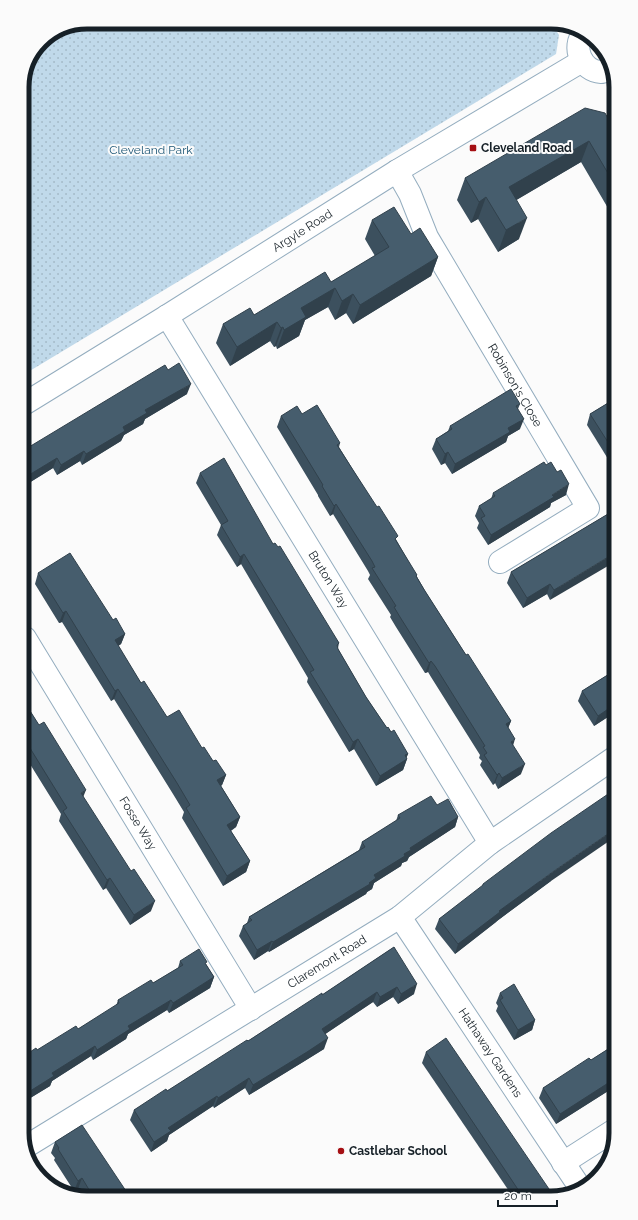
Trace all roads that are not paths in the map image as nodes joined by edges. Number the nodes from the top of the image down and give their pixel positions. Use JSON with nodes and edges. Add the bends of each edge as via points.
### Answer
{"nodes":[{"id":1,"x":581,"y":38,"type":"edge"},
{"id":2,"x":582,"y":61,"type":"junction"},
{"id":3,"x":606,"y":70,"type":"edge"},
{"id":4,"x":397,"y":171,"type":"junction"},
{"id":5,"x":167,"y":316,"type":"junction"},
{"id":6,"x":29,"y":401,"type":"edge"},
{"id":7,"x":500,"y":562,"type":"dead end"},
{"id":8,"x":29,"y":645,"type":"edge"},
{"id":9,"x":609,"y":761,"type":"edge"},
{"id":10,"x":490,"y":843,"type":"junction"},
{"id":11,"x":400,"y":917,"type":"junction"},
{"id":12,"x":251,"y":1009,"type":"junction"},
{"id":13,"x":609,"y":1133,"type":"edge"},
{"id":14,"x":30,"y":1144,"type":"edge"},
{"id":15,"x":563,"y":1163,"type":"junction"},
{"id":16,"x":578,"y":1184,"type":"edge"}],
"edges":[{"from":1,"to":2,"type":"street","via":[[578,50]]},
{"from":2,"to":3,"type":"street","via":[[591,69]]},
{"from":2,"to":4,"type":"street","name":"Argyle Road"},
{"from":4,"to":5,"type":"street","name":"Argyle Road"},
{"from":4,"to":7,"type":"street","name":"Robinson's Close","via":[[410,194],[427,237],[588,508]]},
{"from":5,"to":6,"type":"street","name":"Argyle Road"},
{"from":5,"to":10,"type":"street","name":"Bruton Way"},
{"from":8,"to":12,"type":"street","name":"Fosse Way"},
{"from":9,"to":10,"type":"street","name":"Claremont Road"},
{"from":10,"to":11,"type":"street","name":"Claremont Road"},
{"from":11,"to":12,"type":"street","name":"Claremont Road"},
{"from":11,"to":15,"type":"street","name":"Hathaway Gardens"},
{"from":12,"to":14,"type":"street","name":"Claremont Road"},
{"from":13,"to":15,"type":"street"},
{"from":15,"to":16,"type":"street","name":"Hathaway Gardens"}]}
